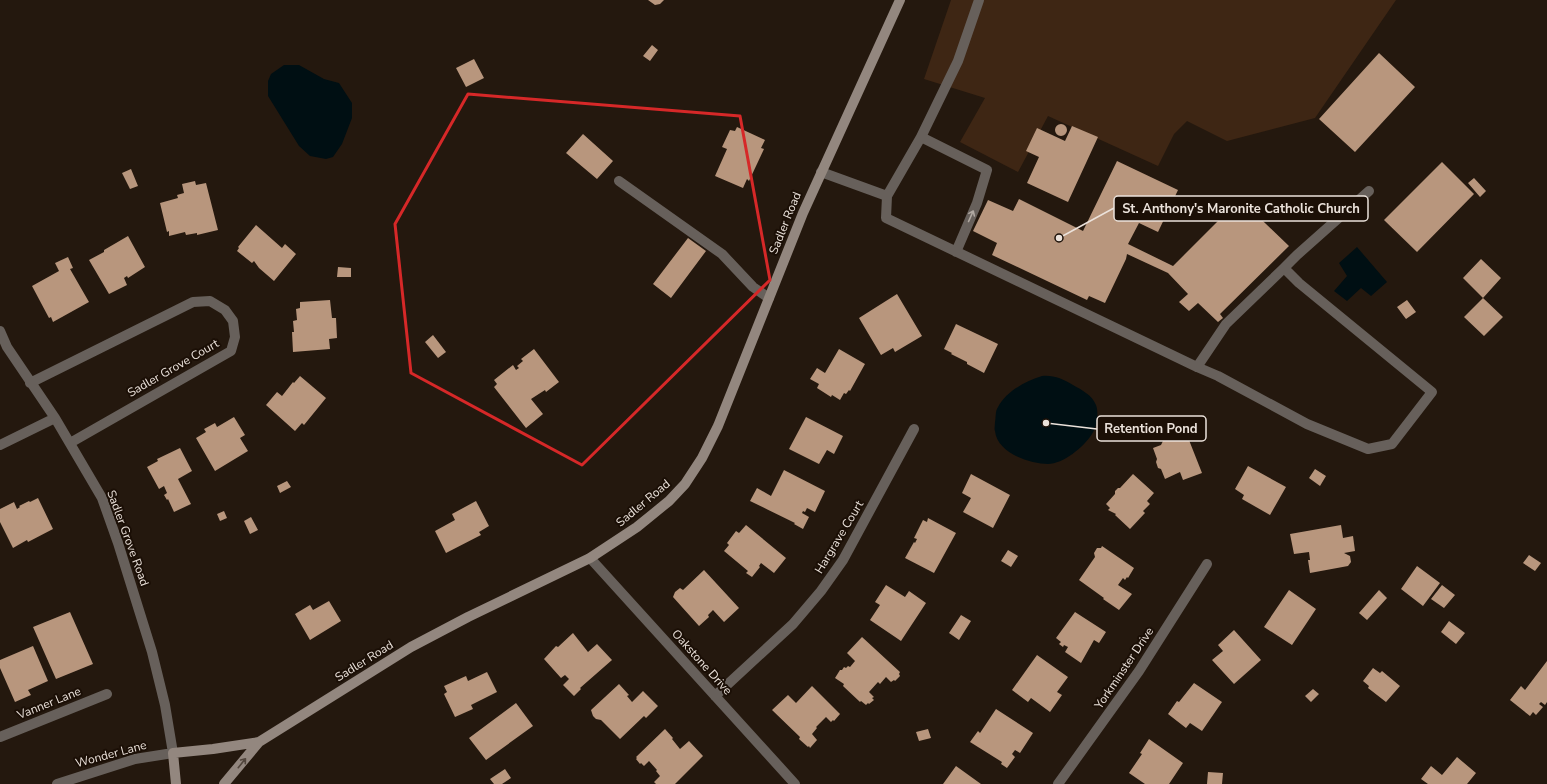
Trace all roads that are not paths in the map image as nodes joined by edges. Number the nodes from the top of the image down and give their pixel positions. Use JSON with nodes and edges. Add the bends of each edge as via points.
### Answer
{"nodes":[{"id":1,"x":900,"y":0,"type":"edge"},
{"id":2,"x":979,"y":0,"type":"edge"},
{"id":3,"x":921,"y":137,"type":"junction"},
{"id":4,"x":821,"y":172,"type":"junction"},
{"id":5,"x":619,"y":181,"type":"dead end"},
{"id":6,"x":1369,"y":191,"type":"dead end"},
{"id":7,"x":887,"y":196,"type":"junction"},
{"id":8,"x":956,"y":252,"type":"junction"},
{"id":9,"x":1284,"y":268,"type":"junction"},
{"id":10,"x":769,"y":298,"type":"junction"},
{"id":11,"x":0,"y":331,"type":"edge"},
{"id":12,"x":1197,"y":367,"type":"junction"},
{"id":13,"x":30,"y":383,"type":"junction"},
{"id":14,"x":55,"y":418,"type":"junction"},
{"id":15,"x":914,"y":429,"type":"dead end"},
{"id":16,"x":70,"y":443,"type":"junction"},
{"id":17,"x":0,"y":445,"type":"edge"},
{"id":18,"x":590,"y":558,"type":"junction"},
{"id":19,"x":1207,"y":564,"type":"dead end"},
{"id":20,"x":107,"y":694,"type":"dead end"},
{"id":21,"x":715,"y":696,"type":"junction"},
{"id":22,"x":0,"y":737,"type":"edge"},
{"id":23,"x":259,"y":742,"type":"junction"},
{"id":24,"x":173,"y":753,"type":"junction"},
{"id":25,"x":57,"y":784,"type":"edge"},
{"id":26,"x":176,"y":784,"type":"edge"},
{"id":27,"x":224,"y":784,"type":"edge"},
{"id":28,"x":795,"y":784,"type":"edge"},
{"id":29,"x":1058,"y":784,"type":"edge"}],
"edges":[{"from":1,"to":4,"type":"street","name":"Sadler Road"},
{"from":2,"to":3,"type":"street","via":[[958,61]]},
{"from":3,"to":7,"type":"street"},
{"from":8,"to":3,"type":"street","one_way":true,"via":[[977,203],[987,170]]},
{"from":4,"to":7,"type":"street"},
{"from":4,"to":10,"type":"street","name":"Sadler Road"},
{"from":5,"to":10,"type":"street","via":[[722,254],[753,287]]},
{"from":6,"to":9,"type":"street"},
{"from":7,"to":8,"type":"street","via":[[886,218]]},
{"from":8,"to":12,"type":"street"},
{"from":9,"to":12,"type":"street","via":[[1226,324]]},
{"from":9,"to":12,"type":"street","via":[[1432,392],[1392,444],[1368,449],[1307,424]]},
{"from":10,"to":18,"type":"street","name":"Sadler Road","via":[[718,426],[685,484],[638,527]]},
{"from":11,"to":13,"type":"street","name":"Sadler Grove Road"},
{"from":13,"to":14,"type":"street","name":"Sadler Grove Road"},
{"from":13,"to":16,"type":"street","name":"Sadler Grove Court","via":[[193,302],[210,301],[225,310],[233,321],[235,337],[231,351]]},
{"from":14,"to":16,"type":"street","name":"Sadler Grove Road"},
{"from":14,"to":17,"type":"street"},
{"from":15,"to":21,"type":"street","name":"Hargrave Court","via":[[843,560],[821,591],[793,624]]},
{"from":16,"to":24,"type":"street","name":"Sadler Grove Road","via":[[102,498],[118,543],[152,652]]},
{"from":18,"to":21,"type":"street","name":"Oakstone Drive"},
{"from":18,"to":23,"type":"street","name":"Sadler Road","via":[[410,647]]},
{"from":19,"to":29,"type":"street","name":"Yorkminster Drive","via":[[1139,671]]},
{"from":20,"to":22,"type":"street","name":"Vanner Lane"},
{"from":21,"to":28,"type":"street","name":"Oakstone Drive"},
{"from":23,"to":24,"type":"street","name":"Sadler Road"},
{"from":27,"to":23,"type":"street","one_way":true},
{"from":24,"to":25,"type":"street","name":"Wonder Lane","via":[[135,759]]},
{"from":24,"to":26,"type":"street"}]}
